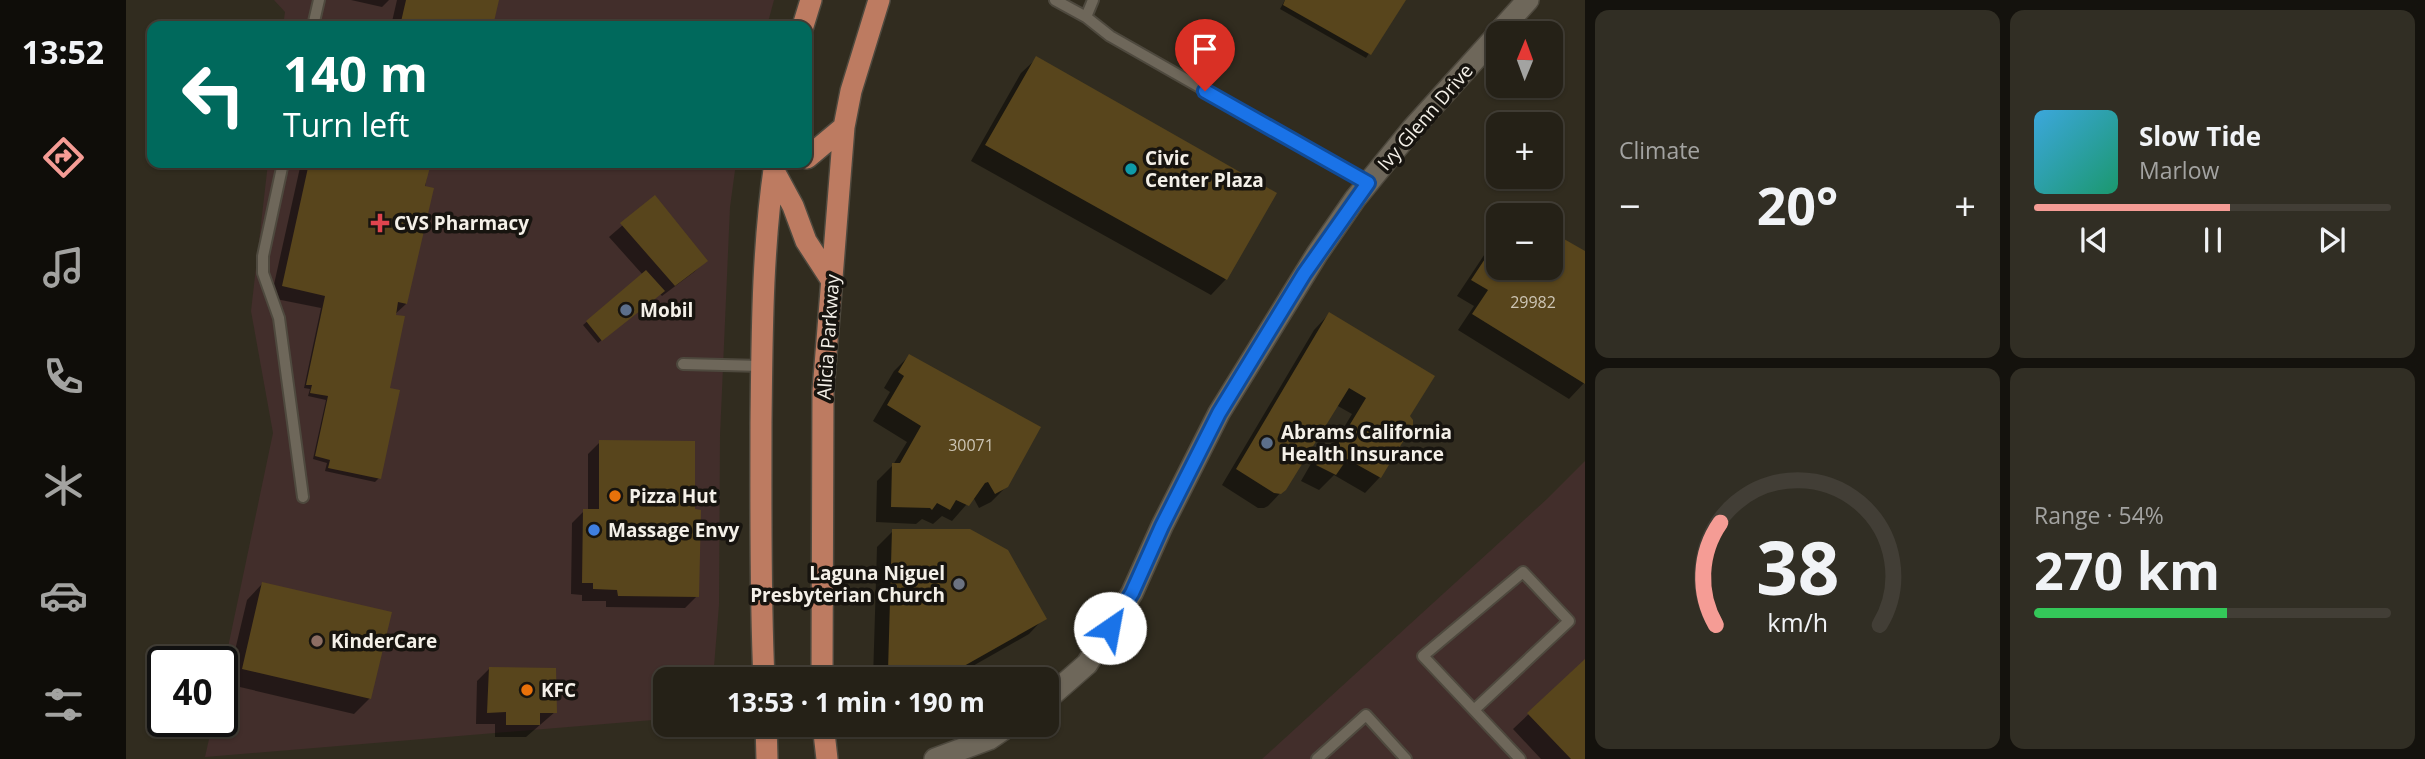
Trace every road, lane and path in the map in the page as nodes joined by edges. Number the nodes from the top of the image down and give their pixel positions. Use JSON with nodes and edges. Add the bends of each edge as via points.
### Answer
{"nodes":[{"id":1,"x":318,"y":0,"type":"edge"},
{"id":2,"x":811,"y":0,"type":"edge"},
{"id":3,"x":879,"y":0,"type":"edge"},
{"id":4,"x":1055,"y":0,"type":"edge"},
{"id":5,"x":1093,"y":0,"type":"edge"},
{"id":6,"x":1528,"y":0,"type":"edge"},
{"id":7,"x":1086,"y":17,"type":"junction"},
{"id":8,"x":314,"y":21,"type":"edge"},
{"id":9,"x":805,"y":21,"type":"edge"},
{"id":10,"x":1509,"y":21,"type":"edge"},
{"id":11,"x":1486,"y":47,"type":"edge"},
{"id":12,"x":844,"y":127,"type":"junction"},
{"id":13,"x":812,"y":154,"type":"edge"},
{"id":14,"x":282,"y":168,"type":"edge"},
{"id":15,"x":794,"y":168,"type":"edge"},
{"id":16,"x":775,"y":179,"type":"edge"},
{"id":17,"x":1368,"y":183,"type":"junction"},
{"id":18,"x":832,"y":281,"type":"junction"},
{"id":19,"x":683,"y":363,"type":"dead end"},
{"id":20,"x":762,"y":366,"type":"junction"},
{"id":21,"x":303,"y":497,"type":"dead end"},
{"id":22,"x":764,"y":667,"type":"edge"},
{"id":23,"x":822,"y":667,"type":"edge"},
{"id":24,"x":1059,"y":689,"type":"edge"},
{"id":25,"x":1474,"y":710,"type":"junction"},
{"id":26,"x":766,"y":737,"type":"edge"},
{"id":27,"x":824,"y":737,"type":"edge"},
{"id":28,"x":990,"y":737,"type":"edge"},
{"id":29,"x":767,"y":759,"type":"edge"},
{"id":30,"x":827,"y":759,"type":"edge"},
{"id":31,"x":935,"y":759,"type":"edge"},
{"id":32,"x":1317,"y":759,"type":"edge"},
{"id":33,"x":1406,"y":759,"type":"edge"},
{"id":34,"x":1520,"y":759,"type":"edge"}],
"edges":[{"from":1,"to":8,"type":"lane"},
{"from":2,"to":9,"type":"main road"},
{"from":3,"to":12,"type":"main road","name":"Alicia Parkway"},
{"from":4,"to":7,"type":"lane"},
{"from":5,"to":7,"type":"lane"},
{"from":6,"to":10,"type":"street","name":"Ivy Glenn Drive"},
{"from":7,"to":17,"type":"lane","via":[[1121,43]]},
{"from":11,"to":17,"type":"street","name":"Ivy Glenn Drive"},
{"from":12,"to":13,"type":"main road"},
{"from":12,"to":18,"type":"main road","name":"Alicia Parkway"},
{"from":14,"to":21,"type":"lane","via":[[263,273],[279,318]]},
{"from":15,"to":16,"type":"main road"},
{"from":16,"to":18,"type":"main road","via":[[806,242]]},
{"from":16,"to":20,"type":"main road"},
{"from":17,"to":24,"type":"street","name":"Ivy Glenn Drive","via":[[1304,274],[1219,413],[1132,593],[1087,664]]},
{"from":18,"to":23,"type":"main road","name":"Alicia Parkway","via":[[823,391]]},
{"from":19,"to":20,"type":"lane"},
{"from":20,"to":22,"type":"main road"},
{"from":25,"to":25,"type":"lane","via":[[1423,656],[1523,572],[1569,621]]},
{"from":25,"to":34,"type":"lane"},
{"from":26,"to":29,"type":"main road"},
{"from":27,"to":30,"type":"main road"},
{"from":28,"to":31,"type":"street"},
{"from":32,"to":33,"type":"lane","via":[[1366,715]]}]}
